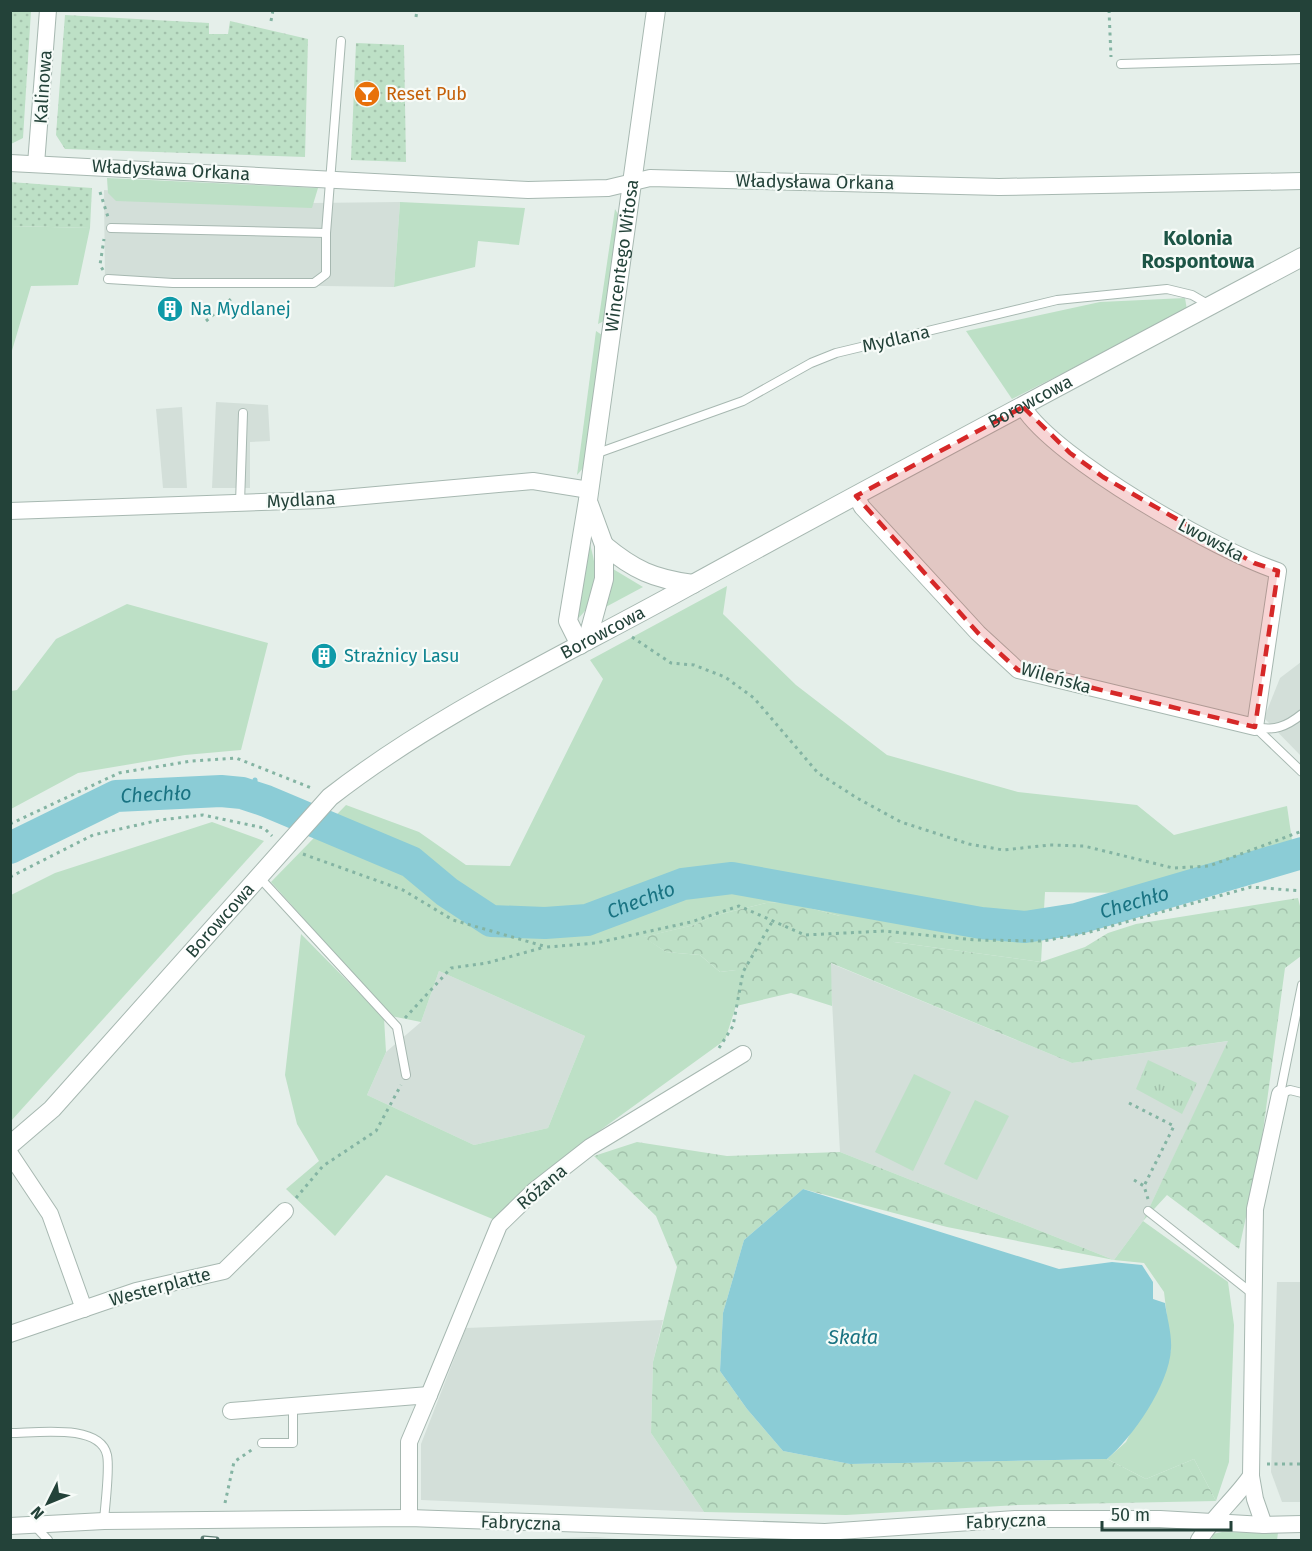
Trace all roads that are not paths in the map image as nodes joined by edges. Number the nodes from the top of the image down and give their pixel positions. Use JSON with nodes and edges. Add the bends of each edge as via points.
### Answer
{"nodes":[{"id":1,"x":48,"y":10,"type":"edge"},
{"id":2,"x":656,"y":10,"type":"edge"},
{"id":3,"x":341,"y":41,"type":"dead end"},
{"id":4,"x":1302,"y":59,"type":"edge"},
{"id":5,"x":1121,"y":64,"type":"road end"},
{"id":6,"x":10,"y":163,"type":"edge"},
{"id":7,"x":36,"y":164,"type":"junction"},
{"id":8,"x":331,"y":179,"type":"junction"},
{"id":9,"x":1302,"y":181,"type":"edge"},
{"id":10,"x":633,"y":184,"type":"junction"},
{"id":11,"x":111,"y":228,"type":"road end"},
{"id":12,"x":326,"y":232,"type":"junction"},
{"id":13,"x":1302,"y":257,"type":"edge"},
{"id":14,"x":108,"y":279,"type":"road end"},
{"id":15,"x":1211,"y":306,"type":"junction"},
{"id":16,"x":1023,"y":407,"type":"junction"},
{"id":17,"x":243,"y":413,"type":"dead end"},
{"id":18,"x":595,"y":454,"type":"junction"},
{"id":19,"x":589,"y":495,"type":"junction"},
{"id":20,"x":856,"y":496,"type":"junction"},
{"id":21,"x":240,"y":503,"type":"junction"},
{"id":22,"x":10,"y":511,"type":"edge"},
{"id":23,"x":604,"y":545,"type":"junction"},
{"id":24,"x":693,"y":584,"type":"junction"},
{"id":25,"x":568,"y":621,"type":"junction"},
{"id":26,"x":583,"y":643,"type":"junction"},
{"id":27,"x":554,"y":660,"type":"junction"},
{"id":28,"x":1302,"y":714,"type":"edge"},
{"id":29,"x":1255,"y":726,"type":"junction"},
{"id":30,"x":1302,"y":772,"type":"edge"},
{"id":31,"x":259,"y":877,"type":"junction"},
{"id":32,"x":1302,"y":985,"type":"edge"},
{"id":33,"x":742,"y":1054,"type":"dead end"},
{"id":34,"x":406,"y":1075,"type":"road end"},
{"id":35,"x":1302,"y":1093,"type":"edge"},
{"id":36,"x":1281,"y":1094,"type":"junction"},
{"id":37,"x":10,"y":1145,"type":"edge"},
{"id":38,"x":10,"y":1154,"type":"edge"},
{"id":39,"x":285,"y":1211,"type":"road end"},
{"id":40,"x":1148,"y":1211,"type":"dead end"},
{"id":41,"x":1255,"y":1296,"type":"junction"},
{"id":42,"x":84,"y":1309,"type":"junction"},
{"id":43,"x":10,"y":1334,"type":"edge"},
{"id":44,"x":429,"y":1395,"type":"junction"},
{"id":45,"x":293,"y":1406,"type":"junction"},
{"id":46,"x":231,"y":1411,"type":"dead end"},
{"id":47,"x":10,"y":1433,"type":"edge"},
{"id":48,"x":262,"y":1443,"type":"road end"},
{"id":49,"x":1256,"y":1470,"type":"junction"},
{"id":50,"x":409,"y":1518,"type":"junction"},
{"id":51,"x":104,"y":1521,"type":"junction"},
{"id":52,"x":1210,"y":1522,"type":"junction"},
{"id":53,"x":34,"y":1524,"type":"junction"},
{"id":54,"x":1302,"y":1524,"type":"edge"},
{"id":55,"x":1264,"y":1525,"type":"junction"},
{"id":56,"x":10,"y":1526,"type":"edge"},
{"id":57,"x":678,"y":1535,"type":"edge"},
{"id":58,"x":48,"y":1540,"type":"edge"},
{"id":59,"x":1199,"y":1540,"type":"edge"}],
"edges":[{"from":1,"to":7,"type":"street","name":"Kalinowa"},
{"from":2,"to":10,"type":"street","name":"Wincentego Witosa"},
{"from":3,"to":8,"type":"lane"},
{"from":4,"to":5,"type":"lane"},
{"from":6,"to":7,"type":"street","name":"Władysława Orkana"},
{"from":7,"to":8,"type":"street","name":"Władysława Orkana"},
{"from":8,"to":10,"type":"street","name":"Władysława Orkana","via":[[528,190]]},
{"from":8,"to":12,"type":"lane"},
{"from":9,"to":10,"type":"street","name":"Władysława Orkana","via":[[999,187],[650,178]]},
{"from":10,"to":18,"type":"street","name":"Wincentego Witosa"},
{"from":11,"to":12,"type":"lane"},
{"from":12,"to":14,"type":"lane","via":[[326,274],[314,283]]},
{"from":13,"to":15,"type":"street","name":"Borowcowa"},
{"from":15,"to":16,"type":"street","name":"Borowcowa"},
{"from":15,"to":18,"type":"lane","name":"Mydlana","via":[[1192,295],[1167,289],[1057,300],[836,353],[743,401]]},
{"from":16,"to":20,"type":"street","name":"Borowcowa"},
{"from":16,"to":29,"type":"street","name":"Lwowska","via":[[1030,418],[1103,477],[1254,563],[1278,571]]},
{"from":17,"to":21,"type":"lane"},
{"from":18,"to":19,"type":"street","name":"Wincentego Witosa"},
{"from":19,"to":21,"type":"street","name":"Mydlana","via":[[533,481]]},
{"from":19,"to":23,"type":"street","name":"Wincentego Witosa"},
{"from":19,"to":25,"type":"street","name":"Wincentego Witosa"},
{"from":20,"to":24,"type":"street","name":"Borowcowa"},
{"from":20,"to":29,"type":"street","name":"Wileńska","via":[[978,633],[1018,670]]},
{"from":21,"to":22,"type":"street","name":"Mydlana"},
{"from":23,"to":24,"type":"street","via":[[631,568],[669,581]]},
{"from":23,"to":26,"type":"street","name":"Wincentego Witosa","via":[[604,579]]},
{"from":24,"to":26,"type":"street","name":"Borowcowa"},
{"from":25,"to":26,"type":"street"},
{"from":25,"to":27,"type":"street","name":"Wincentego Witosa"},
{"from":26,"to":27,"type":"street","name":"Borowcowa"},
{"from":27,"to":31,"type":"street","name":"Borowcowa","via":[[422,732],[370,766],[330,797],[298,832],[290,849]]},
{"from":28,"to":29,"type":"lane","via":[[1270,730]]},
{"from":29,"to":30,"type":"lane"},
{"from":31,"to":34,"type":"lane","via":[[397,1027]]},
{"from":31,"to":37,"type":"street","name":"Borowcowa","via":[[52,1109]]},
{"from":32,"to":36,"type":"lane"},
{"from":33,"to":44,"type":"street","name":"Różana","via":[[590,1148],[535,1190],[499,1225]]},
{"from":35,"to":36,"type":"lane","via":[[1290,1090]]},
{"from":36,"to":41,"type":"street","via":[[1255,1209]]},
{"from":38,"to":42,"type":"street","via":[[50,1214]]},
{"from":39,"to":42,"type":"street","name":"Westerplatte","via":[[224,1271],[136,1291]]},
{"from":40,"to":41,"type":"lane"},
{"from":41,"to":49,"type":"street"},
{"from":42,"to":43,"type":"street","name":"Westerplatte"},
{"from":44,"to":45,"type":"street"},
{"from":44,"to":50,"type":"street","name":"Różana","via":[[409,1442]]},
{"from":45,"to":46,"type":"street"},
{"from":45,"to":48,"type":"lane","via":[[293,1443]]},
{"from":47,"to":51,"type":"lane","via":[[81,1433],[97,1439],[107,1455]]},
{"from":49,"to":52,"type":"street","via":[[1237,1497]]},
{"from":49,"to":55,"type":"street","via":[[1255,1499]]},
{"from":50,"to":51,"type":"street","name":"Fabryczna"},
{"from":50,"to":57,"type":"street","name":"Fabryczna"},
{"from":51,"to":53,"type":"street","name":"Fabryczna"},
{"from":52,"to":55,"type":"street","name":"Fabryczna"},
{"from":52,"to":57,"type":"street","name":"Fabryczna","via":[[1015,1519],[825,1532]]},
{"from":52,"to":59,"type":"street"},
{"from":53,"to":56,"type":"street","name":"Fabryczna"},
{"from":53,"to":58,"type":"lane"},
{"from":54,"to":55,"type":"street","name":"Fabryczna"}]}
